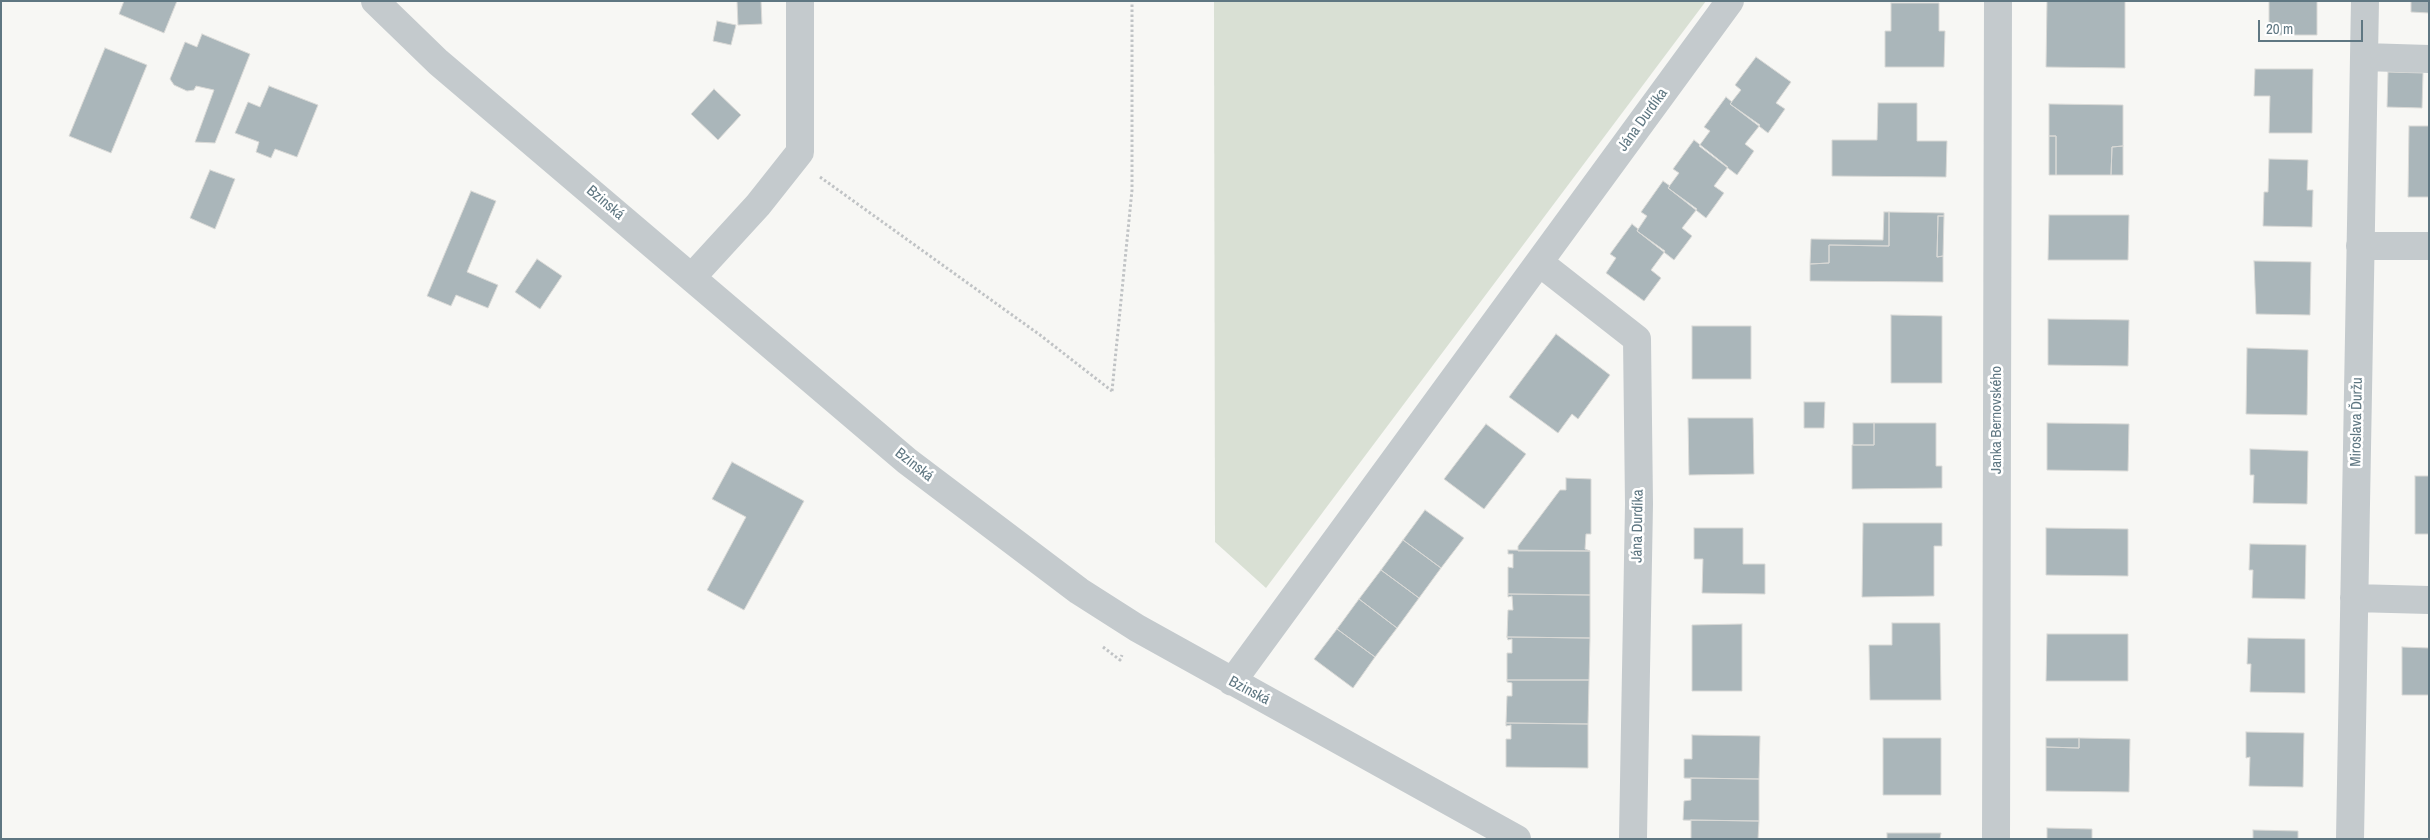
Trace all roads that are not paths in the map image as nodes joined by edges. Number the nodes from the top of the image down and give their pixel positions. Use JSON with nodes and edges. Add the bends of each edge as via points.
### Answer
{"nodes":[{"id":1,"x":375,"y":1,"type":"edge"},
{"id":2,"x":800,"y":1,"type":"edge"},
{"id":3,"x":1730,"y":1,"type":"edge"},
{"id":4,"x":1998,"y":1,"type":"edge"},
{"id":5,"x":2365,"y":1,"type":"edge"},
{"id":6,"x":2364,"y":57,"type":"junction"},
{"id":7,"x":2429,"y":59,"type":"edge"},
{"id":8,"x":2360,"y":246,"type":"junction"},
{"id":9,"x":2429,"y":246,"type":"edge"},
{"id":10,"x":1540,"y":263,"type":"junction"},
{"id":11,"x":692,"y":277,"type":"junction"},
{"id":12,"x":2354,"y":598,"type":"junction"},
{"id":13,"x":2429,"y":600,"type":"edge"},
{"id":14,"x":1232,"y":682,"type":"junction"},
{"id":15,"x":1633,"y":836,"type":"dead end"},
{"id":16,"x":1516,"y":839,"type":"edge"},
{"id":17,"x":1996,"y":839,"type":"edge"},
{"id":18,"x":2350,"y":839,"type":"edge"}],
"edges":[{"from":1,"to":11,"type":"street","name":"Bzinská","via":[[438,62]]},
{"from":2,"to":11,"type":"street","via":[[800,152]]},
{"from":3,"to":10,"type":"street","name":"Jána Durdíka"},
{"from":4,"to":17,"type":"street","name":"Janka Bernovského"},
{"from":5,"to":6,"type":"street","name":"Miroslava Ďuržu"},
{"from":6,"to":7,"type":"street"},
{"from":6,"to":8,"type":"street","name":"Miroslava Ďuržu"},
{"from":8,"to":9,"type":"street"},
{"from":8,"to":12,"type":"street","name":"Miroslava Ďuržu"},
{"from":10,"to":14,"type":"street","name":"Jána Durdíka"},
{"from":10,"to":15,"type":"street","name":"Jána Durdíka","via":[[1637,339],[1639,504]]},
{"from":11,"to":14,"type":"street","name":"Bzinská","via":[[908,461],[1071,585],[1137,628]]},
{"from":12,"to":13,"type":"street"},
{"from":12,"to":18,"type":"street","name":"Miroslava Ďuržu"},
{"from":14,"to":16,"type":"street","name":"Bzinská"}]}
